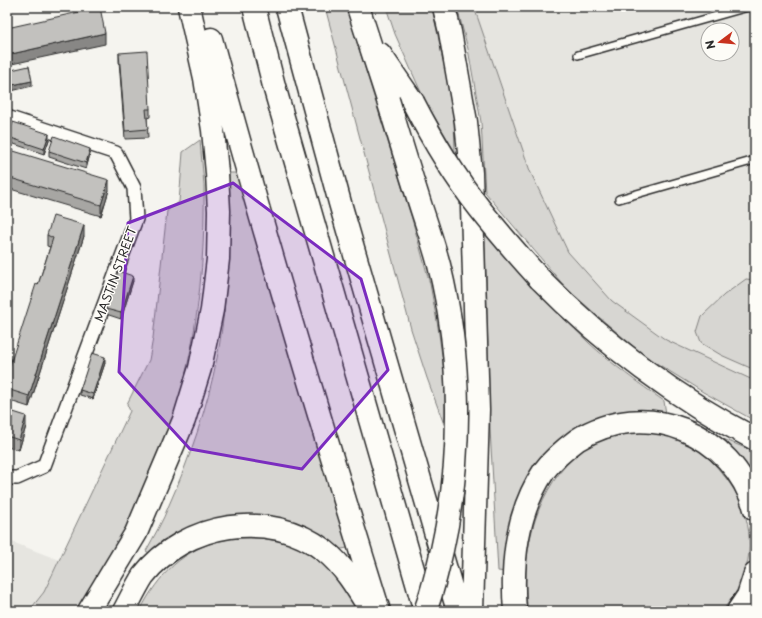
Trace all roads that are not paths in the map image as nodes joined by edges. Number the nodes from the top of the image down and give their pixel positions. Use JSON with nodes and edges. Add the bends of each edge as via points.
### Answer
{"nodes":[{"id":1,"x":189,"y":7,"type":"edge"},
{"id":2,"x":200,"y":7,"type":"edge"},
{"id":3,"x":254,"y":7,"type":"edge"},
{"id":4,"x":287,"y":7,"type":"edge"},
{"id":5,"x":358,"y":7,"type":"edge"},
{"id":6,"x":444,"y":7,"type":"edge"},
{"id":7,"x":748,"y":7,"type":"edge"},
{"id":8,"x":366,"y":33,"type":"junction"},
{"id":9,"x":578,"y":55,"type":"dead end"},
{"id":10,"x":7,"y":117,"type":"edge"},
{"id":11,"x":755,"y":160,"type":"edge"},
{"id":12,"x":619,"y":199,"type":"dead end"},
{"id":13,"x":755,"y":439,"type":"edge"},
{"id":14,"x":7,"y":478,"type":"edge"},
{"id":15,"x":755,"y":509,"type":"edge"},
{"id":16,"x":755,"y":574,"type":"edge"},
{"id":17,"x":89,"y":611,"type":"edge"},
{"id":18,"x":124,"y":611,"type":"edge"},
{"id":19,"x":372,"y":611,"type":"edge"},
{"id":20,"x":379,"y":611,"type":"edge"},
{"id":21,"x":425,"y":611,"type":"edge"},
{"id":22,"x":458,"y":611,"type":"edge"},
{"id":23,"x":472,"y":611,"type":"edge"},
{"id":24,"x":515,"y":611,"type":"edge"},
{"id":25,"x":738,"y":611,"type":"edge"}],
"edges":[{"from":1,"to":17,"type":"highway","via":[[205,78],[217,173],[218,259],[212,310],[200,368],[184,420],[136,532]]},
{"from":2,"to":20,"type":"highway","via":[[205,17],[278,280]]},
{"from":3,"to":21,"type":"highway","via":[[278,101]]},
{"from":4,"to":22,"type":"highway","via":[[340,203]]},
{"from":5,"to":8,"type":"highway"},
{"from":6,"to":23,"type":"highway","via":[[466,122],[471,173],[478,410]]},
{"from":7,"to":9,"type":"lane"},
{"from":8,"to":13,"type":"highway","bridge":true,"via":[[413,102],[427,130],[478,208],[540,279],[567,307],[625,357],[684,398]]},
{"from":8,"to":21,"type":"highway","bridge":true,"via":[[439,264],[450,314],[455,356],[456,463],[449,515],[432,593]]},
{"from":10,"to":14,"type":"street","name":"MASTIN STREET","via":[[116,154],[134,188],[136,219],[44,466],[17,478]]},
{"from":11,"to":12,"type":"lane"},
{"from":15,"to":24,"type":"highway","via":[[752,497],[729,461],[697,435],[658,422],[622,423],[588,434],[560,453],[545,471],[525,510],[517,536],[514,565]]},
{"from":16,"to":25,"type":"highway","via":[[748,596]]},
{"from":18,"to":19,"type":"highway","via":[[143,577],[174,549],[206,532],[222,527],[239,526],[275,529],[311,542],[337,562]]}]}
